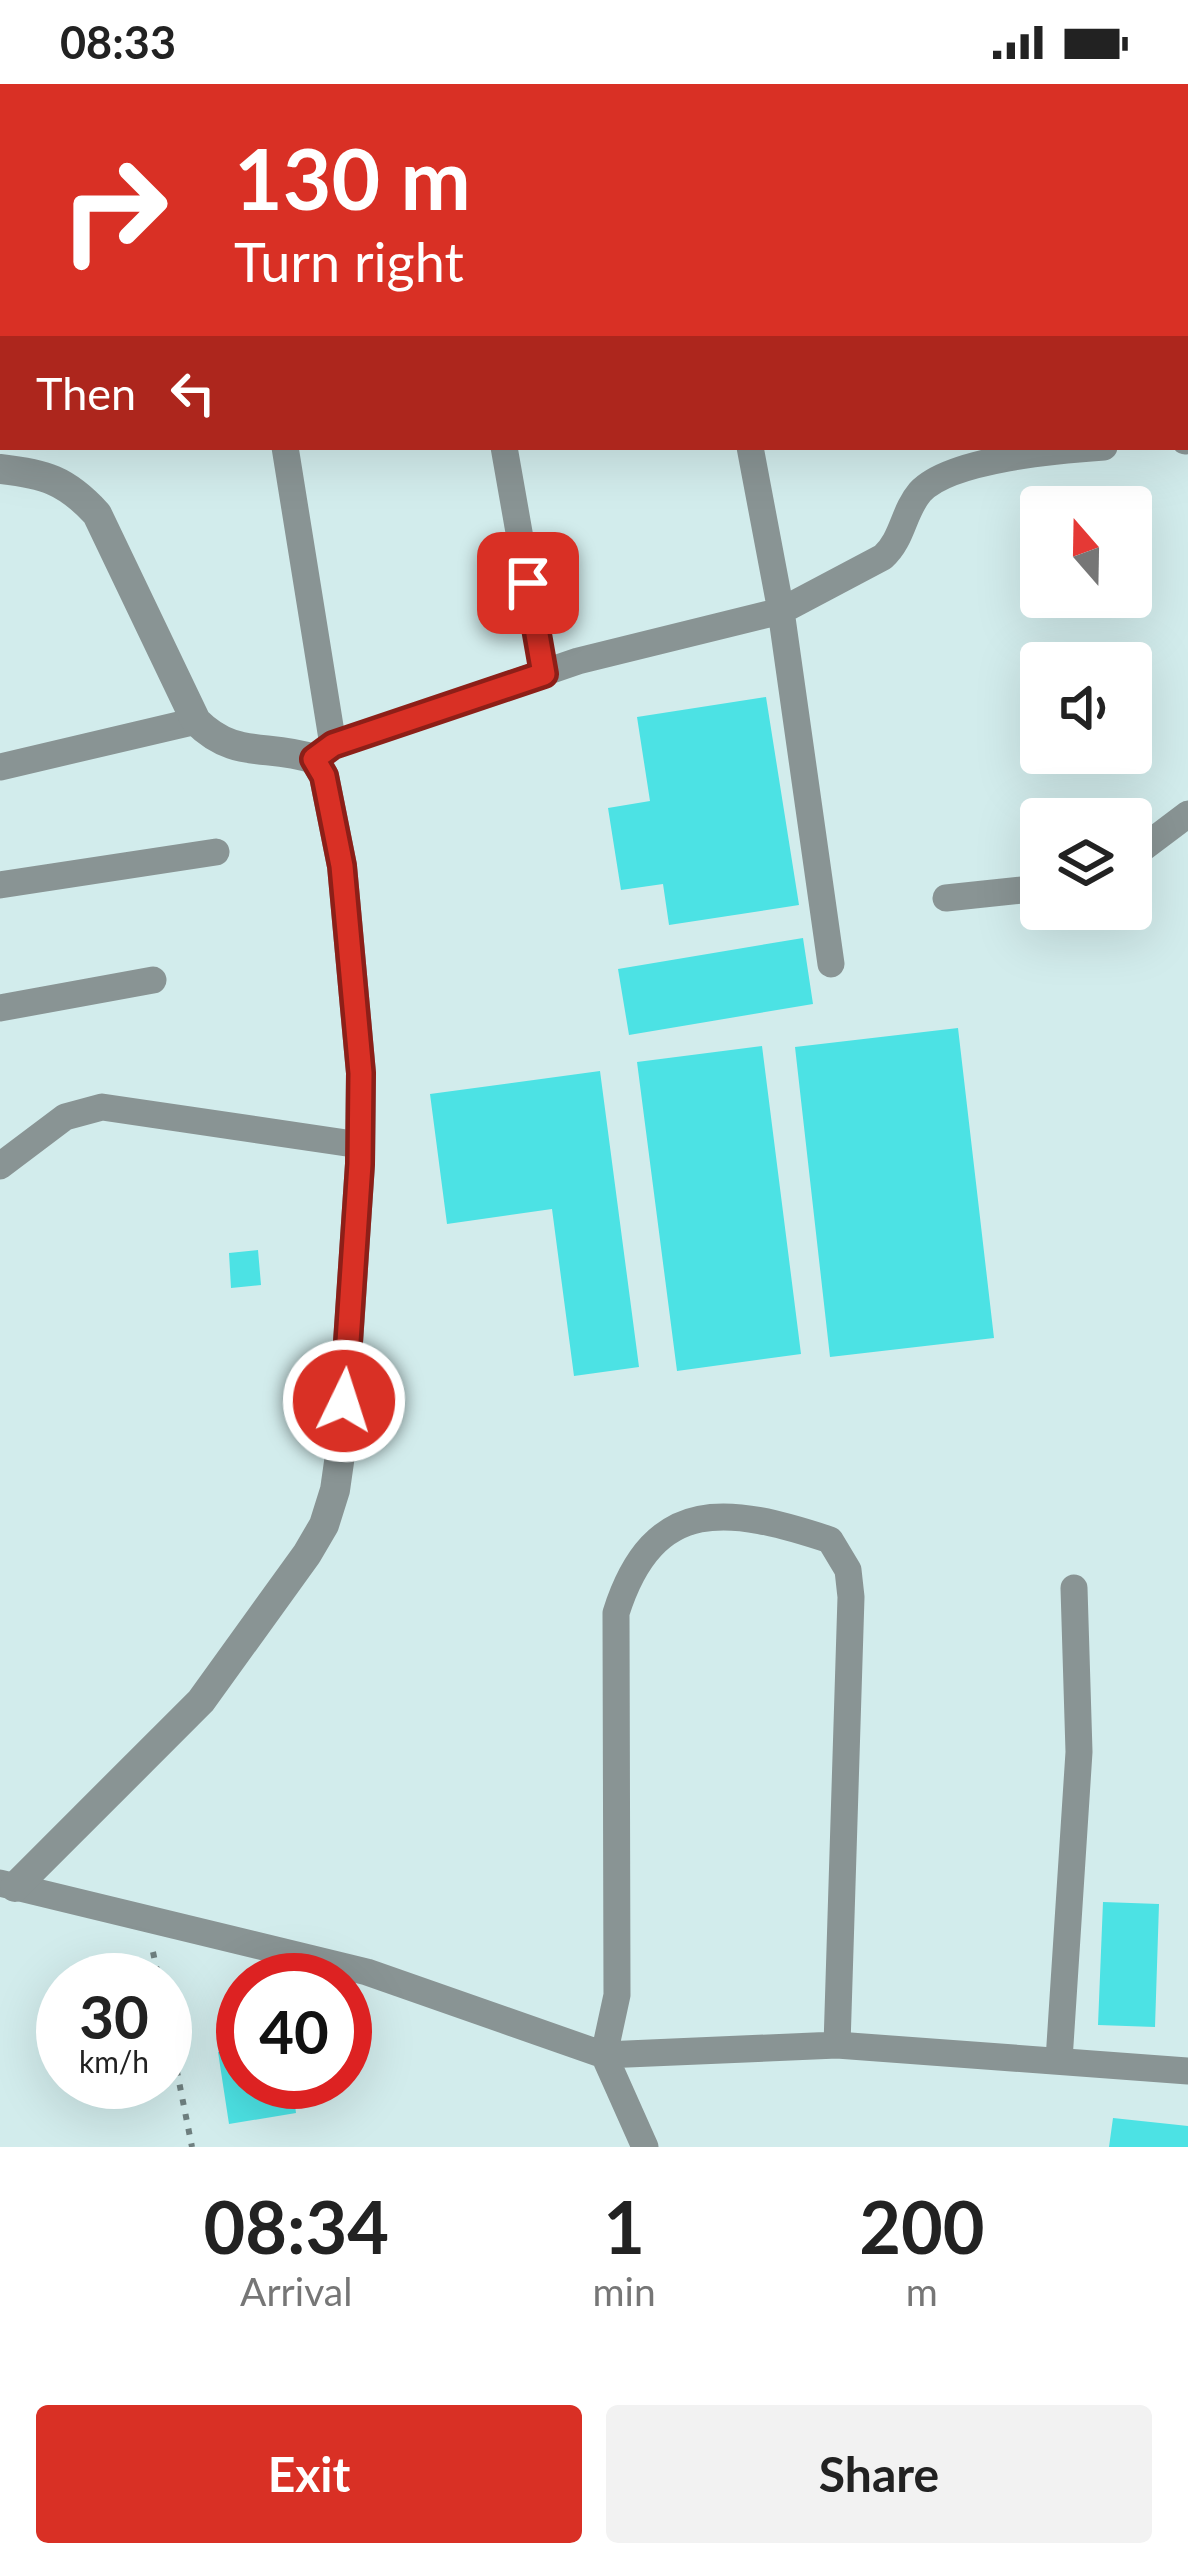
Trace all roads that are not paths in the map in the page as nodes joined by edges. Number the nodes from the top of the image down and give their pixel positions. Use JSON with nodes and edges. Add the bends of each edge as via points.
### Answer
{"nodes":[{"id":1,"x":285,"y":450,"type":"edge"},
{"id":2,"x":505,"y":450,"type":"edge"},
{"id":3,"x":751,"y":450,"type":"edge"},
{"id":4,"x":1066,"y":450,"type":"edge"},
{"id":5,"x":0,"y":469,"type":"edge"},
{"id":6,"x":781,"y":611,"type":"junction"},
{"id":7,"x":544,"y":674,"type":"junction"},
{"id":8,"x":196,"y":721,"type":"junction"},
{"id":9,"x":324,"y":752,"type":"junction"},
{"id":10,"x":0,"y":766,"type":"edge"},
{"id":11,"x":1188,"y":814,"type":"edge"},
{"id":12,"x":1152,"y":841,"type":"edge"},
{"id":13,"x":216,"y":852,"type":"dead end"},
{"id":14,"x":0,"y":885,"type":"edge"},
{"id":15,"x":1020,"y":890,"type":"edge"},
{"id":16,"x":946,"y":898,"type":"dead end"},
{"id":17,"x":831,"y":964,"type":"dead end"},
{"id":18,"x":153,"y":980,"type":"dead end"},
{"id":19,"x":0,"y":1008,"type":"edge"},
{"id":20,"x":360,"y":1145,"type":"junction"},
{"id":21,"x":0,"y":1166,"type":"edge"},
{"id":22,"x":1074,"y":1588,"type":"dead end"},
{"id":23,"x":8,"y":1885,"type":"edge"},
{"id":24,"x":837,"y":2045,"type":"junction"},
{"id":25,"x":604,"y":2055,"type":"junction"},
{"id":26,"x":1059,"y":2060,"type":"junction"},
{"id":27,"x":1188,"y":2071,"type":"edge"},
{"id":28,"x":645,"y":2147,"type":"edge"}],
"edges":[{"from":1,"to":9,"type":"street"},
{"from":2,"to":7,"type":"street"},
{"from":3,"to":6,"type":"street"},
{"from":4,"to":6,"type":"street","via":[[934,480],[883,557]]},
{"from":5,"to":8,"type":"street","via":[[40,473],[75,490],[97,514]]},
{"from":6,"to":7,"type":"street"},
{"from":6,"to":17,"type":"street"},
{"from":7,"to":9,"type":"street"},
{"from":8,"to":9,"type":"street","via":[[229,746]]},
{"from":8,"to":10,"type":"street"},
{"from":9,"to":20,"type":"street","via":[[353,956]]},
{"from":11,"to":12,"type":"street"},
{"from":13,"to":14,"type":"street"},
{"from":15,"to":16,"type":"street"},
{"from":18,"to":19,"type":"street"},
{"from":20,"to":21,"type":"street","via":[[102,1107],[65,1117]]},
{"from":20,"to":23,"type":"street","via":[[341,1448],[324,1525],[201,1701]]},
{"from":22,"to":26,"type":"street","via":[[1079,1752]]},
{"from":23,"to":25,"type":"street","via":[[367,1972]]},
{"from":24,"to":25,"type":"street"},
{"from":24,"to":25,"type":"street","via":[[848,1570],[830,1540],[739,1515],[680,1522],[646,1549],[616,1612],[617,1995]]},
{"from":24,"to":26,"type":"street"},
{"from":25,"to":28,"type":"street"},
{"from":26,"to":27,"type":"street"}]}
